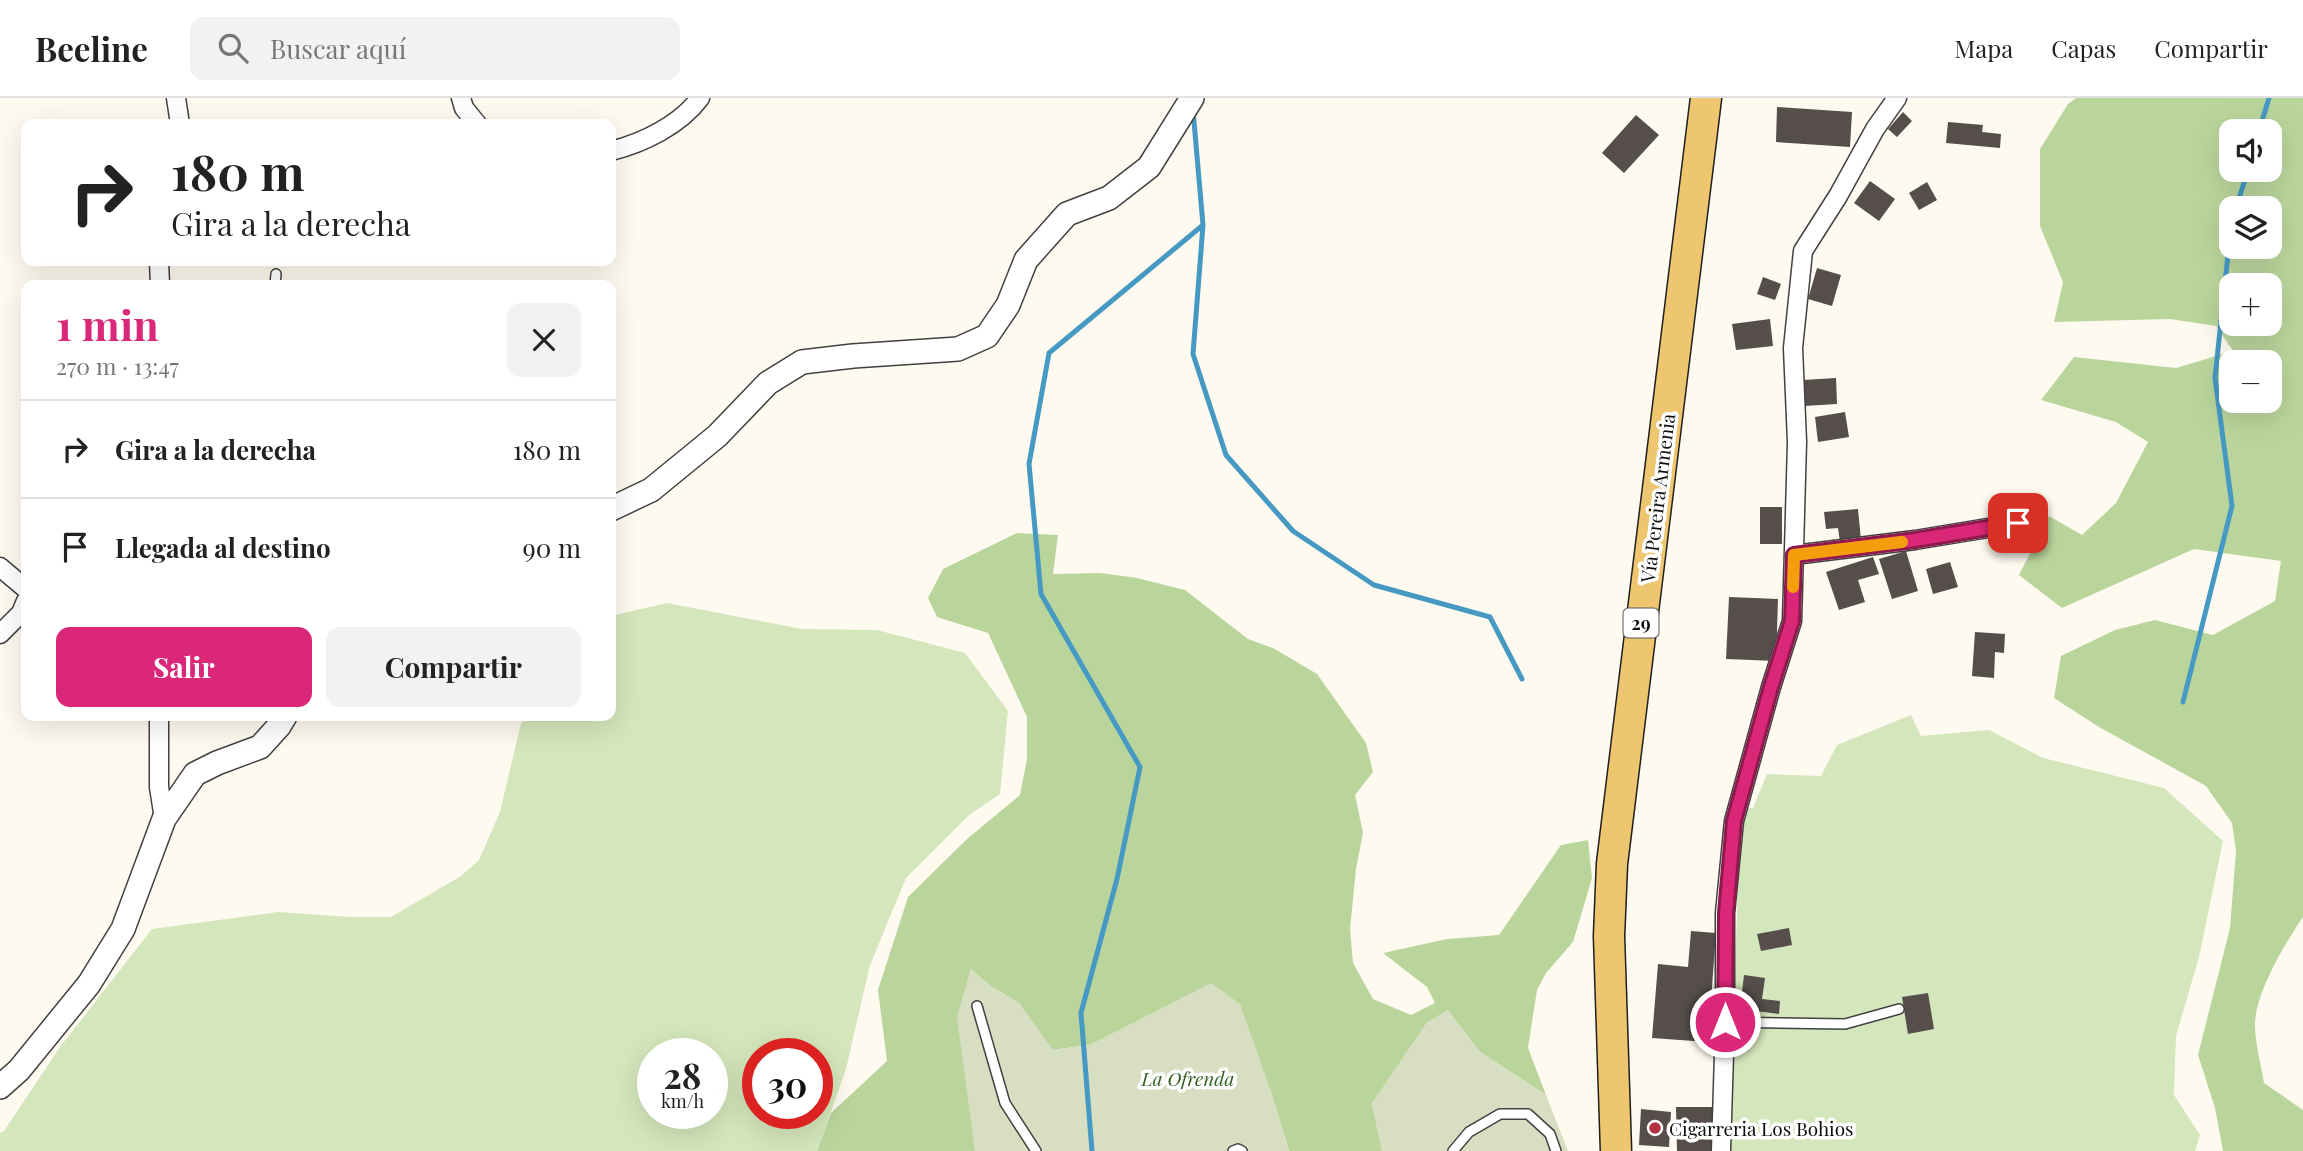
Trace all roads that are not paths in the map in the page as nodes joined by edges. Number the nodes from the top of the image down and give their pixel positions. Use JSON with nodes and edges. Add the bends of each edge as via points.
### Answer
{"nodes":[{"id":1,"x":176,"y":98,"type":"edge"},
{"id":2,"x":461,"y":98,"type":"edge"},
{"id":3,"x":700,"y":98,"type":"edge"},
{"id":4,"x":1192,"y":98,"type":"edge"},
{"id":5,"x":1706,"y":98,"type":"edge"},
{"id":6,"x":1896,"y":98,"type":"edge"},
{"id":7,"x":179,"y":119,"type":"edge"},
{"id":8,"x":473,"y":119,"type":"edge"},
{"id":9,"x":616,"y":149,"type":"edge"},
{"id":10,"x":276,"y":274,"type":"dead end"},
{"id":11,"x":275,"y":280,"type":"edge"},
{"id":12,"x":616,"y":507,"type":"edge"},
{"id":13,"x":2018,"y":523,"type":"dead end"},
{"id":14,"x":1794,"y":555,"type":"junction"},
{"id":15,"x":0,"y":567,"type":"edge"},
{"id":16,"x":21,"y":585,"type":"edge"},
{"id":17,"x":21,"y":611,"type":"edge"},
{"id":18,"x":0,"y":634,"type":"edge"},
{"id":19,"x":159,"y":721,"type":"edge"},
{"id":20,"x":282,"y":721,"type":"edge"},
{"id":21,"x":164,"y":819,"type":"junction"},
{"id":22,"x":978,"y":1006,"type":"dead end"},
{"id":23,"x":1899,"y":1009,"type":"dead end"},
{"id":24,"x":1725,"y":1022,"type":"junction"},
{"id":25,"x":0,"y":1087,"type":"edge"},
{"id":26,"x":1036,"y":1151,"type":"edge"},
{"id":27,"x":1233,"y":1151,"type":"edge"},
{"id":28,"x":1242,"y":1151,"type":"edge"},
{"id":29,"x":1452,"y":1151,"type":"edge"},
{"id":30,"x":1556,"y":1151,"type":"edge"},
{"id":31,"x":1616,"y":1151,"type":"edge"},
{"id":32,"x":1721,"y":1151,"type":"edge"}],
"edges":[{"from":1,"to":7,"type":"street"},
{"from":2,"to":8,"type":"street"},
{"from":3,"to":9,"type":"street","via":[[667,128]]},
{"from":4,"to":12,"type":"street","via":[[1149,167],[1109,198],[1067,214],[1026,260],[1008,305],[987,336],[958,349],[802,362],[768,383],[717,436],[651,490]]},
{"from":5,"to":31,"type":"main road","name":"Vía Pereira Armenia","number":"29","via":[[1611,877]]},
{"from":6,"to":14,"type":"street","via":[[1803,251],[1793,348],[1797,442]]},
{"from":10,"to":11,"type":"lane"},
{"from":13,"to":14,"type":"street"},
{"from":14,"to":24,"type":"street","via":[[1792,621],[1734,821],[1726,913]]},
{"from":15,"to":16,"type":"street"},
{"from":17,"to":18,"type":"street"},
{"from":19,"to":21,"type":"street"},
{"from":20,"to":21,"type":"street","via":[[260,747],[195,774]]},
{"from":21,"to":25,"type":"street","via":[[122,929],[89,984]]},
{"from":22,"to":26,"type":"lane","via":[[1005,1103]]},
{"from":23,"to":24,"type":"lane","via":[[1845,1024]]},
{"from":24,"to":32,"type":"street"},
{"from":27,"to":28,"type":"lane"},
{"from":29,"to":30,"type":"lane","via":[[1469,1132],[1500,1114],[1528,1114],[1550,1134]]}]}
